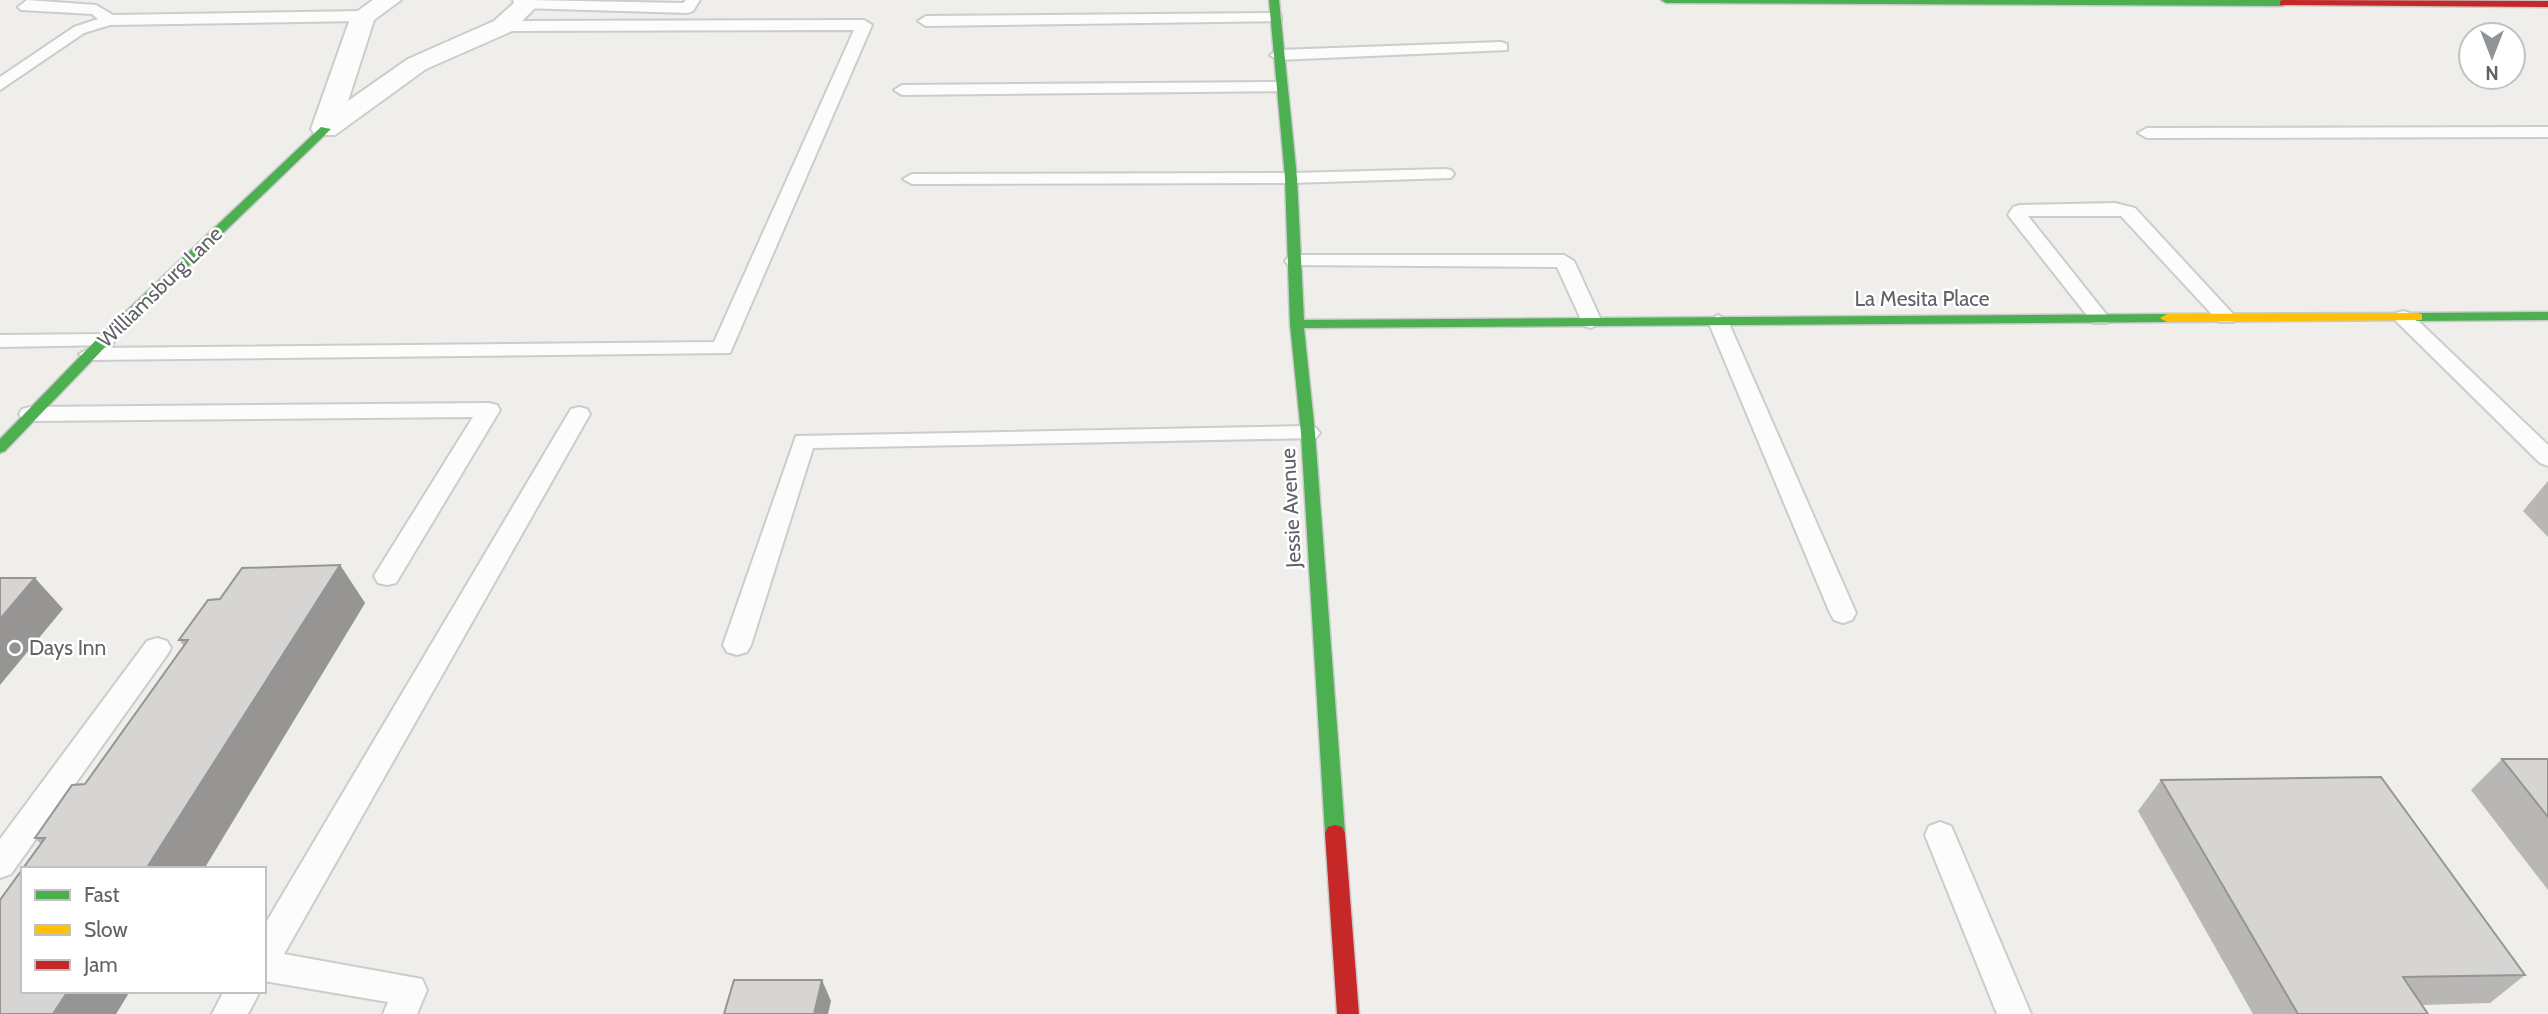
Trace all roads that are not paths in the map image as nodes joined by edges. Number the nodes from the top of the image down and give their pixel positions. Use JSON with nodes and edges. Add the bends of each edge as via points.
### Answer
{"nodes":[{"id":1,"x":37,"y":0,"type":"edge"},
{"id":2,"x":389,"y":0,"type":"edge"},
{"id":3,"x":693,"y":0,"type":"edge"},
{"id":4,"x":1274,"y":0,"type":"edge"},
{"id":5,"x":1666,"y":0,"type":"edge"},
{"id":6,"x":2103,"y":1,"type":"edge"},
{"id":7,"x":525,"y":2,"type":"edge"},
{"id":8,"x":2548,"y":4,"type":"edge"},
{"id":9,"x":363,"y":16,"type":"junction"},
{"id":10,"x":1276,"y":19,"type":"junction"},
{"id":11,"x":109,"y":20,"type":"junction"},
{"id":12,"x":926,"y":21,"type":"dead end"},
{"id":13,"x":503,"y":26,"type":"junction"},
{"id":14,"x":1501,"y":47,"type":"dead end"},
{"id":15,"x":1278,"y":55,"type":"junction"},
{"id":16,"x":0,"y":85,"type":"edge"},
{"id":17,"x":1280,"y":87,"type":"junction"},
{"id":18,"x":902,"y":90,"type":"dead end"},
{"id":19,"x":325,"y":130,"type":"junction"},
{"id":20,"x":2548,"y":132,"type":"edge"},
{"id":21,"x":2147,"y":133,"type":"dead end"},
{"id":22,"x":1445,"y":174,"type":"dead end"},
{"id":23,"x":1292,"y":178,"type":"junction"},
{"id":24,"x":912,"y":179,"type":"dead end"},
{"id":25,"x":1295,"y":261,"type":"junction"},
{"id":26,"x":2548,"y":316,"type":"edge"},
{"id":27,"x":2403,"y":317,"type":"junction"},
{"id":28,"x":2226,"y":318,"type":"junction"},
{"id":29,"x":2100,"y":319,"type":"junction"},
{"id":30,"x":1718,"y":321,"type":"junction"},
{"id":31,"x":1591,"y":322,"type":"junction"},
{"id":32,"x":1297,"y":324,"type":"junction"},
{"id":33,"x":0,"y":341,"type":"edge"},
{"id":34,"x":97,"y":347,"type":"junction"},
{"id":35,"x":30,"y":414,"type":"junction"},
{"id":36,"x":579,"y":414,"type":"dead end"},
{"id":37,"x":1308,"y":433,"type":"junction"},
{"id":38,"x":0,"y":448,"type":"edge"},
{"id":39,"x":2548,"y":458,"type":"edge"},
{"id":40,"x":387,"y":576,"type":"dead end"},
{"id":41,"x":1843,"y":613,"type":"dead end"},
{"id":42,"x":737,"y":645,"type":"dead end"},
{"id":43,"x":157,"y":648,"type":"dead end"},
{"id":44,"x":1940,"y":835,"type":"dead end"},
{"id":45,"x":0,"y":864,"type":"edge"},
{"id":46,"x":266,"y":954,"type":"edge"},
{"id":47,"x":266,"y":966,"type":"edge"},
{"id":48,"x":242,"y":993,"type":"edge"},
{"id":49,"x":229,"y":1014,"type":"edge"},
{"id":50,"x":400,"y":1014,"type":"edge"},
{"id":51,"x":1348,"y":1014,"type":"edge"},
{"id":52,"x":2014,"y":1014,"type":"edge"}],
"edges":[{"from":1,"to":11,"type":"lane","via":[[26,7],[96,10]]},
{"from":2,"to":9,"type":"street"},
{"from":3,"to":7,"type":"lane","via":[[688,8]]},
{"from":4,"to":10,"type":"street","name":"Jessie Avenue"},
{"from":5,"to":6,"type":"street"},
{"from":6,"to":8,"type":"street"},
{"from":7,"to":13,"type":"street","name":"Williamsburg Lane"},
{"from":9,"to":11,"type":"lane"},
{"from":9,"to":19,"type":"street","name":"Williamsburg Lane"},
{"from":10,"to":12,"type":"lane"},
{"from":10,"to":15,"type":"street","name":"Jessie Avenue"},
{"from":11,"to":16,"type":"lane","via":[[79,30]]},
{"from":13,"to":19,"type":"street","name":"Williamsburg Lane","via":[[417,64]]},
{"from":13,"to":34,"type":"lane","via":[[864,25],[722,348]]},
{"from":14,"to":15,"type":"lane"},
{"from":15,"to":17,"type":"street","name":"Jessie Avenue"},
{"from":17,"to":18,"type":"lane"},
{"from":17,"to":23,"type":"street","name":"Jessie Avenue"},
{"from":19,"to":34,"type":"street","name":"Williamsburg Lane"},
{"from":20,"to":21,"type":"lane"},
{"from":22,"to":23,"type":"lane"},
{"from":23,"to":24,"type":"lane"},
{"from":23,"to":25,"type":"street","name":"Jessie Avenue"},
{"from":25,"to":31,"type":"lane","via":[[1564,261]]},
{"from":25,"to":32,"type":"street","name":"Jessie Avenue"},
{"from":26,"to":27,"type":"street","name":"La Mesita Place"},
{"from":27,"to":28,"type":"street","name":"La Mesita Place"},
{"from":27,"to":39,"type":"lane"},
{"from":28,"to":29,"type":"street","name":"La Mesita Place"},
{"from":28,"to":29,"type":"lane","via":[[2128,212],[2020,211],[2017,215]]},
{"from":29,"to":30,"type":"street","name":"La Mesita Place"},
{"from":30,"to":31,"type":"street","name":"La Mesita Place"},
{"from":30,"to":41,"type":"lane"},
{"from":31,"to":32,"type":"street","name":"La Mesita Place"},
{"from":32,"to":37,"type":"street","name":"Jessie Avenue"},
{"from":33,"to":34,"type":"lane"},
{"from":34,"to":35,"type":"street","name":"Williamsburg Lane"},
{"from":35,"to":38,"type":"street","name":"Williamsburg Lane"},
{"from":35,"to":40,"type":"lane","via":[[489,410]]},
{"from":36,"to":46,"type":"lane"},
{"from":37,"to":42,"type":"lane","via":[[804,441]]},
{"from":37,"to":51,"type":"street","name":"Jessie Avenue"},
{"from":43,"to":45,"type":"lane"},
{"from":44,"to":52,"type":"lane"},
{"from":47,"to":50,"type":"lane","via":[[410,990]]},
{"from":48,"to":49,"type":"lane"}]}
